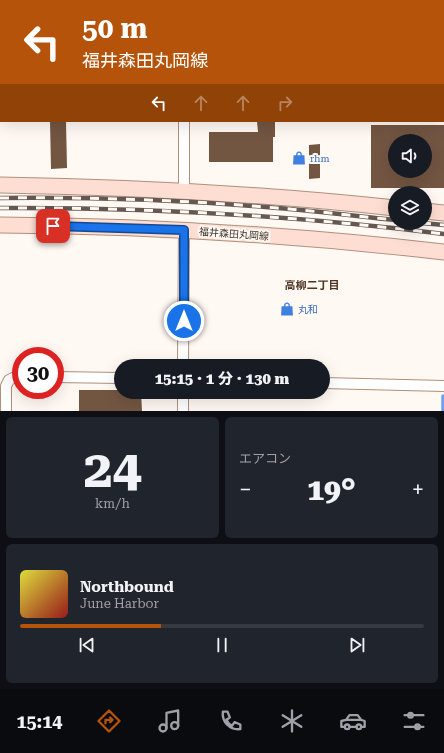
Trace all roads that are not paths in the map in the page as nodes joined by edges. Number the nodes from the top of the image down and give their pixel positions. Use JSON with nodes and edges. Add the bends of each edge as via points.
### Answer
{"nodes":[{"id":1,"x":184,"y":122,"type":"edge"},
{"id":2,"x":0,"y":185,"type":"edge"},
{"id":3,"x":184,"y":191,"type":"junction"},
{"id":4,"x":388,"y":207,"type":"edge"},
{"id":5,"x":432,"y":212,"type":"edge"},
{"id":6,"x":444,"y":213,"type":"edge"},
{"id":7,"x":0,"y":225,"type":"edge"},
{"id":8,"x":184,"y":230,"type":"junction"},
{"id":9,"x":444,"y":252,"type":"edge"},
{"id":10,"x":183,"y":359,"type":"edge"},
{"id":11,"x":64,"y":377,"type":"edge"},
{"id":12,"x":12,"y":378,"type":"edge"},
{"id":13,"x":114,"y":378,"type":"edge"},
{"id":14,"x":330,"y":383,"type":"edge"},
{"id":15,"x":444,"y":386,"type":"edge"},
{"id":16,"x":183,"y":399,"type":"edge"},
{"id":17,"x":6,"y":411,"type":"edge"},
{"id":18,"x":183,"y":411,"type":"edge"}],
"edges":[{"from":1,"to":3,"type":"street"},
{"from":2,"to":3,"type":"main road"},
{"from":3,"to":4,"type":"main road"},
{"from":5,"to":6,"type":"main road"},
{"from":7,"to":8,"type":"main road","name":"福井森田丸岡線"},
{"from":8,"to":9,"type":"main road","name":"福井森田丸岡線"},
{"from":8,"to":10,"type":"street"},
{"from":11,"to":13,"type":"street"},
{"from":12,"to":17,"type":"street","via":[[6,386]]},
{"from":14,"to":15,"type":"street"},
{"from":16,"to":18,"type":"street"}]}
